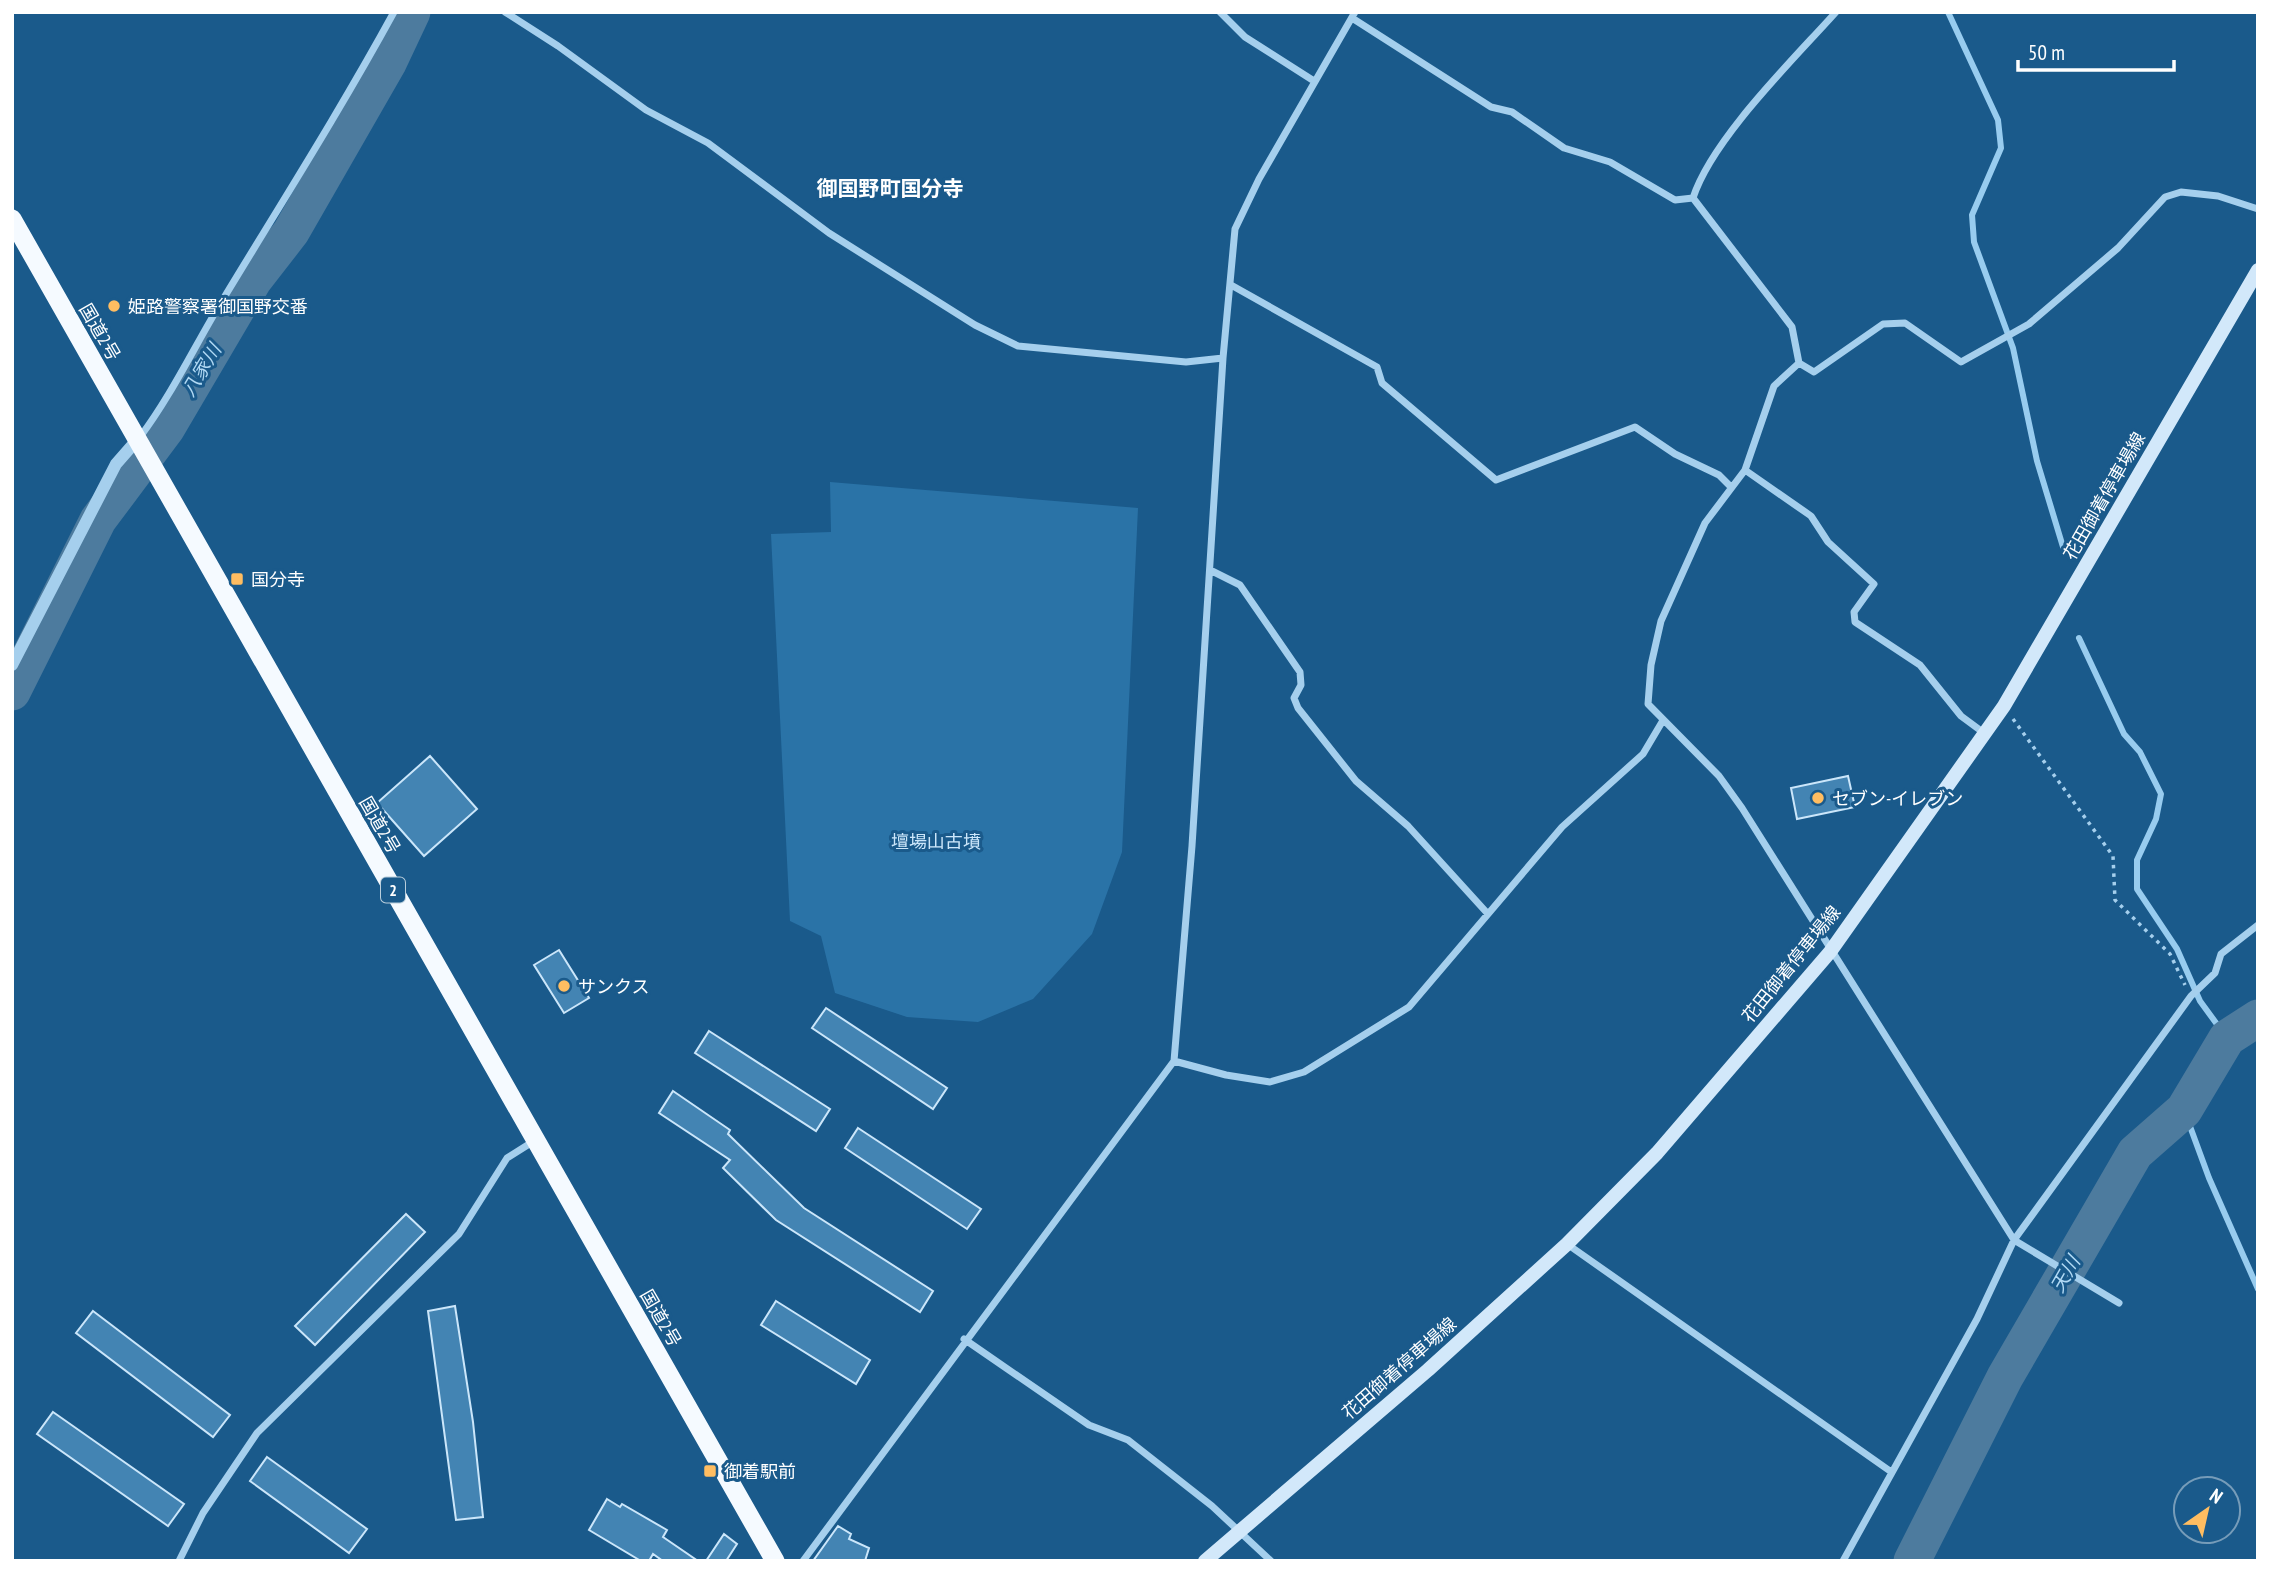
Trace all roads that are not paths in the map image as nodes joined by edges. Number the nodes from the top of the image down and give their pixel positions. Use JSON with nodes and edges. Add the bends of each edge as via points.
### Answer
{"nodes":[{"id":1,"x":394,"y":12,"type":"edge"},
{"id":2,"x":505,"y":12,"type":"edge"},
{"id":3,"x":1220,"y":12,"type":"edge"},
{"id":4,"x":1836,"y":12,"type":"edge"},
{"id":5,"x":1353,"y":15,"type":"edge"},
{"id":6,"x":1314,"y":81,"type":"junction"},
{"id":7,"x":1693,"y":198,"type":"junction"},
{"id":8,"x":2258,"y":209,"type":"edge"},
{"id":9,"x":12,"y":219,"type":"edge"},
{"id":10,"x":2258,"y":270,"type":"edge"},
{"id":11,"x":1231,"y":285,"type":"junction"},
{"id":12,"x":1223,"y":358,"type":"junction"},
{"id":13,"x":1799,"y":363,"type":"junction"},
{"id":14,"x":137,"y":440,"type":"junction"},
{"id":15,"x":1745,"y":470,"type":"junction"},
{"id":16,"x":1731,"y":487,"type":"junction"},
{"id":17,"x":1210,"y":570,"type":"junction"},
{"id":18,"x":12,"y":665,"type":"edge"},
{"id":19,"x":1662,"y":722,"type":"junction"},
{"id":20,"x":1985,"y":733,"type":"junction"},
{"id":21,"x":1488,"y":914,"type":"junction"},
{"id":22,"x":2258,"y":925,"type":"edge"},
{"id":23,"x":1830,"y":952,"type":"junction"},
{"id":24,"x":1174,"y":1061,"type":"junction"},
{"id":25,"x":535,"y":1140,"type":"junction"},
{"id":26,"x":2014,"y":1241,"type":"junction"},
{"id":27,"x":1567,"y":1244,"type":"junction"},
{"id":28,"x":2119,"y":1303,"type":"dead end"},
{"id":29,"x":964,"y":1339,"type":"junction"},
{"id":30,"x":1890,"y":1471,"type":"junction"},
{"id":31,"x":1238,"y":1532,"type":"junction"},
{"id":32,"x":179,"y":1561,"type":"edge"},
{"id":33,"x":775,"y":1561,"type":"edge"},
{"id":34,"x":803,"y":1561,"type":"edge"},
{"id":35,"x":1205,"y":1561,"type":"edge"},
{"id":36,"x":1271,"y":1561,"type":"edge"},
{"id":37,"x":1843,"y":1561,"type":"edge"}],
"edges":[{"from":1,"to":14,"type":"street","via":[[165,403]]},
{"from":2,"to":12,"type":"street","via":[[646,110],[708,143],[829,233],[975,325],[1018,346],[1186,362]]},
{"from":3,"to":6,"type":"street","via":[[1245,37]]},
{"from":4,"to":7,"type":"street","via":[[1746,113],[1697,184]]},
{"from":5,"to":6,"type":"street"},
{"from":5,"to":7,"type":"street","via":[[1491,107],[1512,111],[1564,148],[1610,162],[1675,200]]},
{"from":6,"to":11,"type":"street","via":[[1235,229]]},
{"from":7,"to":13,"type":"street","via":[[1791,327]]},
{"from":8,"to":13,"type":"street","via":[[2218,196],[2181,192],[2165,197],[2118,248],[2029,324],[1961,362],[1905,323],[1883,324],[1814,372]]},
{"from":9,"to":14,"type":"highway","name":"国道2号","number":"2"},
{"from":10,"to":20,"type":"main road","name":"花田御着停車場線"},
{"from":11,"to":12,"type":"street"},
{"from":11,"to":16,"type":"street","via":[[1377,368],[1382,383],[1496,480],[1635,427],[1675,454],[1719,475]]},
{"from":12,"to":17,"type":"street"},
{"from":13,"to":15,"type":"street","via":[[1774,386]]},
{"from":14,"to":18,"type":"street","via":[[116,464]]},
{"from":14,"to":25,"type":"highway","name":"国道2号","number":"2"},
{"from":15,"to":16,"type":"street"},
{"from":15,"to":20,"type":"street","via":[[1811,516],[1828,542],[1874,584],[1854,612],[1855,622],[1920,665],[1961,716]]},
{"from":16,"to":19,"type":"street","via":[[1705,523],[1661,621],[1648,704]]},
{"from":17,"to":21,"type":"street","via":[[1240,585],[1300,672],[1301,685],[1294,698],[1298,708],[1356,781],[1408,826]]},
{"from":17,"to":24,"type":"street"},
{"from":19,"to":21,"type":"street","via":[[1643,754],[1563,827]]},
{"from":19,"to":23,"type":"street","via":[[1726,787]]},
{"from":20,"to":23,"type":"main road","name":"花田御着停車場線"},
{"from":21,"to":24,"type":"street","via":[[1409,1007],[1304,1072],[1270,1082]]},
{"from":22,"to":26,"type":"street","via":[[2221,954],[2215,973],[2190,996]]},
{"from":23,"to":26,"type":"street"},
{"from":23,"to":27,"type":"main road","name":"花田御着停車場線","via":[[1657,1153]]},
{"from":24,"to":29,"type":"street"},
{"from":25,"to":32,"type":"street","via":[[507,1158],[459,1234],[257,1433],[203,1513]]},
{"from":25,"to":33,"type":"highway","name":"国道2号","number":"2"},
{"from":26,"to":28,"type":"street"},
{"from":26,"to":30,"type":"street","via":[[1977,1319]]},
{"from":27,"to":30,"type":"street"},
{"from":27,"to":31,"type":"main road","name":"花田御着停車場線"},
{"from":29,"to":31,"type":"street","via":[[1089,1425],[1128,1440]]},
{"from":29,"to":34,"type":"street"},
{"from":30,"to":37,"type":"street"},
{"from":31,"to":35,"type":"main road","name":"花田御着停車場線"},
{"from":31,"to":36,"type":"street"}]}
